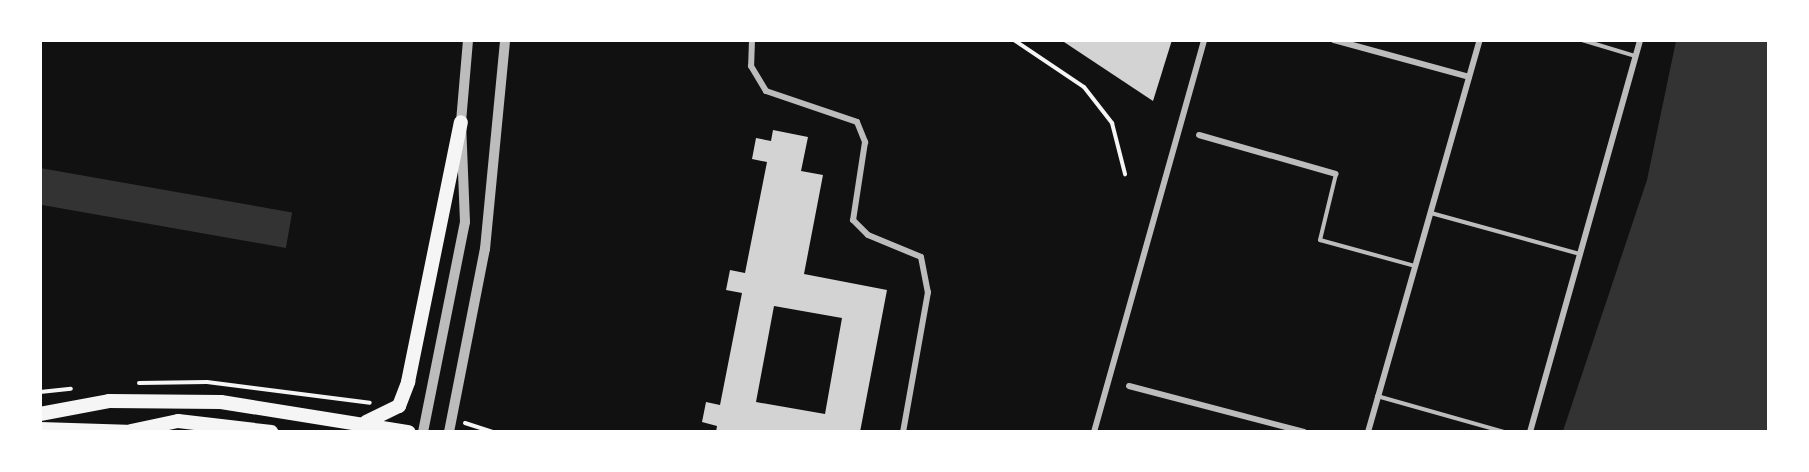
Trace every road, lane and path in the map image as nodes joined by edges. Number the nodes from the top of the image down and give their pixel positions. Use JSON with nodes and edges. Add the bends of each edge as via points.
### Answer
{"nodes":[{"id":1,"x":468,"y":40,"type":"edge"},
{"id":2,"x":505,"y":40,"type":"edge"},
{"id":3,"x":752,"y":40,"type":"edge"},
{"id":4,"x":1014,"y":40,"type":"edge"},
{"id":5,"x":1204,"y":40,"type":"edge"},
{"id":6,"x":1334,"y":40,"type":"edge"},
{"id":7,"x":1480,"y":40,"type":"edge"},
{"id":8,"x":1582,"y":40,"type":"edge"},
{"id":9,"x":1640,"y":40,"type":"edge"},
{"id":10,"x":1635,"y":56,"type":"junction"},
{"id":11,"x":1469,"y":77,"type":"junction"},
{"id":12,"x":461,"y":122,"type":"junction"},
{"id":13,"x":1199,"y":135,"type":"dead end"},
{"id":14,"x":1125,"y":174,"type":"dead end"},
{"id":15,"x":1336,"y":174,"type":"joint"},
{"id":16,"x":1430,"y":213,"type":"junction"},
{"id":17,"x":1581,"y":254,"type":"junction"},
{"id":18,"x":1415,"y":266,"type":"junction"},
{"id":19,"x":1129,"y":386,"type":"dead end"},
{"id":20,"x":1377,"y":396,"type":"junction"},
{"id":21,"x":40,"y":414,"type":"edge"},
{"id":22,"x":365,"y":422,"type":"junction"},
{"id":23,"x":40,"y":429,"type":"edge"},
{"id":24,"x":133,"y":431,"type":"edge"},
{"id":25,"x":271,"y":432,"type":"edge"},
{"id":26,"x":409,"y":432,"type":"edge"},
{"id":27,"x":423,"y":432,"type":"edge"},
{"id":28,"x":449,"y":432,"type":"edge"},
{"id":29,"x":903,"y":432,"type":"edge"},
{"id":30,"x":1094,"y":432,"type":"edge"},
{"id":31,"x":1304,"y":432,"type":"edge"},
{"id":32,"x":1368,"y":432,"type":"edge"},
{"id":33,"x":1504,"y":432,"type":"edge"},
{"id":34,"x":1530,"y":432,"type":"edge"}],
"edges":[{"from":1,"to":12,"type":"street"},
{"from":2,"to":28,"type":"street","via":[[491,204]]},
{"from":3,"to":29,"type":"street","via":[[751,66],[766,91],[857,122],[864,142],[853,220],[868,235],[921,257],[928,292]]},
{"from":4,"to":14,"type":"path","via":[[1084,87],[1112,123]]},
{"from":5,"to":30,"type":"street"},
{"from":6,"to":11,"type":"street"},
{"from":7,"to":11,"type":"street"},
{"from":8,"to":10,"type":"lane"},
{"from":9,"to":10,"type":"street"},
{"from":10,"to":17,"type":"street"},
{"from":11,"to":16,"type":"street"},
{"from":12,"to":22,"type":"main road","via":[[408,382],[399,406]]},
{"from":12,"to":27,"type":"street","via":[[465,222]]},
{"from":13,"to":15,"type":"street"},
{"from":15,"to":18,"type":"lane","via":[[1320,240]]},
{"from":16,"to":17,"type":"lane"},
{"from":16,"to":18,"type":"street"},
{"from":17,"to":34,"type":"street"},
{"from":18,"to":20,"type":"street"},
{"from":19,"to":31,"type":"street"},
{"from":20,"to":32,"type":"street"},
{"from":20,"to":33,"type":"lane"},
{"from":21,"to":22,"type":"main road","via":[[109,402],[221,402]]},
{"from":22,"to":26,"type":"main road"},
{"from":23,"to":24,"type":"main road"},
{"from":24,"to":25,"type":"main road","via":[[178,421]]}]}
